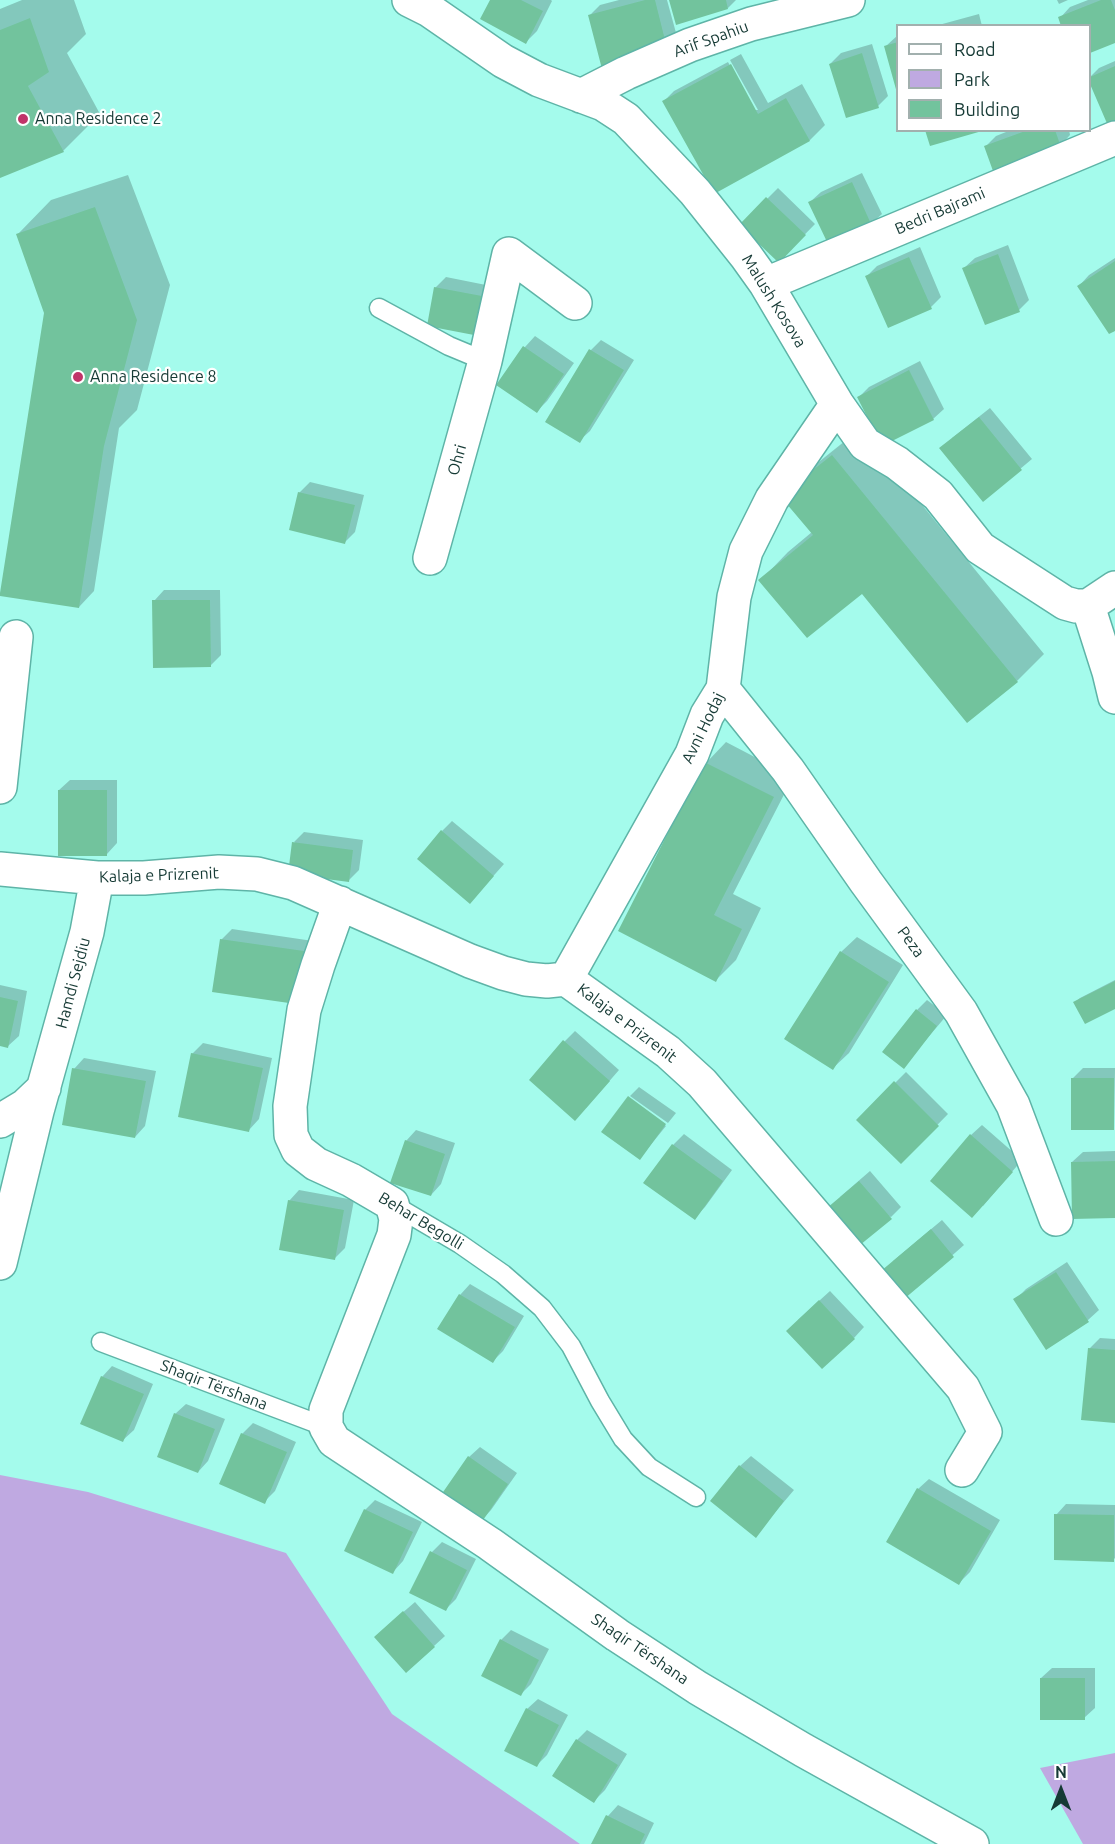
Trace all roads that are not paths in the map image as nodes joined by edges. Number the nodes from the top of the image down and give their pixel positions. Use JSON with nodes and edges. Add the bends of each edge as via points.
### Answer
{"nodes":[{"id":1,"x":409,"y":0,"type":"edge"},
{"id":2,"x":848,"y":0,"type":"edge"},
{"id":3,"x":581,"y":96,"type":"junction"},
{"id":4,"x":1115,"y":138,"type":"edge"},
{"id":5,"x":766,"y":284,"type":"junction"},
{"id":6,"x":575,"y":303,"type":"dead end"},
{"id":7,"x":379,"y":308,"type":"dead end"},
{"id":8,"x":485,"y":361,"type":"junction"},
{"id":9,"x":837,"y":404,"type":"junction"},
{"id":10,"x":430,"y":558,"type":"dead end"},
{"id":11,"x":1107,"y":597,"type":"edge"},
{"id":12,"x":16,"y":637,"type":"dead end"},
{"id":13,"x":723,"y":689,"type":"junction"},
{"id":14,"x":1115,"y":697,"type":"edge"},
{"id":15,"x":0,"y":787,"type":"edge"},
{"id":16,"x":0,"y":869,"type":"edge"},
{"id":17,"x":97,"y":878,"type":"junction"},
{"id":18,"x":340,"y":903,"type":"junction"},
{"id":19,"x":566,"y":979,"type":"junction"},
{"id":20,"x":44,"y":1088,"type":"junction"},
{"id":21,"x":0,"y":1120,"type":"edge"},
{"id":22,"x":392,"y":1204,"type":"junction"},
{"id":23,"x":1056,"y":1219,"type":"dead end"},
{"id":24,"x":0,"y":1263,"type":"edge"},
{"id":25,"x":102,"y":1342,"type":"dead end"},
{"id":26,"x":326,"y":1427,"type":"junction"},
{"id":27,"x":962,"y":1470,"type":"dead end"},
{"id":28,"x":696,"y":1497,"type":"dead end"},
{"id":29,"x":972,"y":1844,"type":"edge"}],
"edges":[{"from":1,"to":3,"type":"street","name":"Malush Kosova","via":[[503,61]]},
{"from":2,"to":3,"type":"street","name":"Arif Spahiu","via":[[751,24],[690,45]]},
{"from":3,"to":5,"type":"street","name":"Malush Kosova","via":[[626,118],[646,138],[696,192]]},
{"from":4,"to":5,"type":"street","name":"Bedri Bajrami"},
{"from":5,"to":9,"type":"street","name":"Malush Kosova"},
{"from":6,"to":8,"type":"street","name":"Ohri","via":[[509,254]]},
{"from":7,"to":8,"type":"lane"},
{"from":8,"to":10,"type":"street","name":"Ohri"},
{"from":9,"to":11,"type":"street","name":"Malush Kosova","via":[[865,444],[938,495],[980,548],[1065,603],[1076,606]]},
{"from":9,"to":13,"type":"street","name":"Avni Hodaj","via":[[772,499],[746,551],[734,597]]},
{"from":11,"to":14,"type":"street","via":[[1109,672]]},
{"from":12,"to":15,"type":"street"},
{"from":13,"to":19,"type":"street","name":"Avni Hodaj","via":[[707,715],[692,754]]},
{"from":13,"to":23,"type":"street","name":"Peza","via":[[788,770],[962,1012],[1013,1105]]},
{"from":16,"to":17,"type":"street","name":"Kalaja e Prizrenit"},
{"from":17,"to":18,"type":"street","name":"Kalaja e Prizrenit","via":[[258,874],[293,883]]},
{"from":17,"to":20,"type":"street","name":"Hamdi Sejdiu","via":[[87,932]]},
{"from":18,"to":19,"type":"street","name":"Kalaja e Prizrenit","via":[[503,974],[547,981]]},
{"from":18,"to":22,"type":"street","name":"Behar Begolli","via":[[304,1010],[290,1106],[291,1135],[298,1150],[316,1164]]},
{"from":19,"to":27,"type":"street","name":"Kalaja e Prizrenit","via":[[668,1052],[702,1083],[963,1388],[985,1432]]},
{"from":20,"to":21,"type":"street","via":[[25,1106]]},
{"from":20,"to":24,"type":"street","name":"Hamdi Sejdiu"},
{"from":22,"to":26,"type":"street","via":[[396,1219],[394,1235],[326,1410]]},
{"from":22,"to":28,"type":"lane","name":"Behar Begolli","via":[[460,1244],[542,1308],[571,1346],[623,1439],[649,1467]]},
{"from":25,"to":26,"type":"lane","name":"Shaqir Tërshana"},
{"from":26,"to":29,"type":"street","name":"Shaqir Tërshana","via":[[334,1441],[350,1453],[698,1688]]}]}
